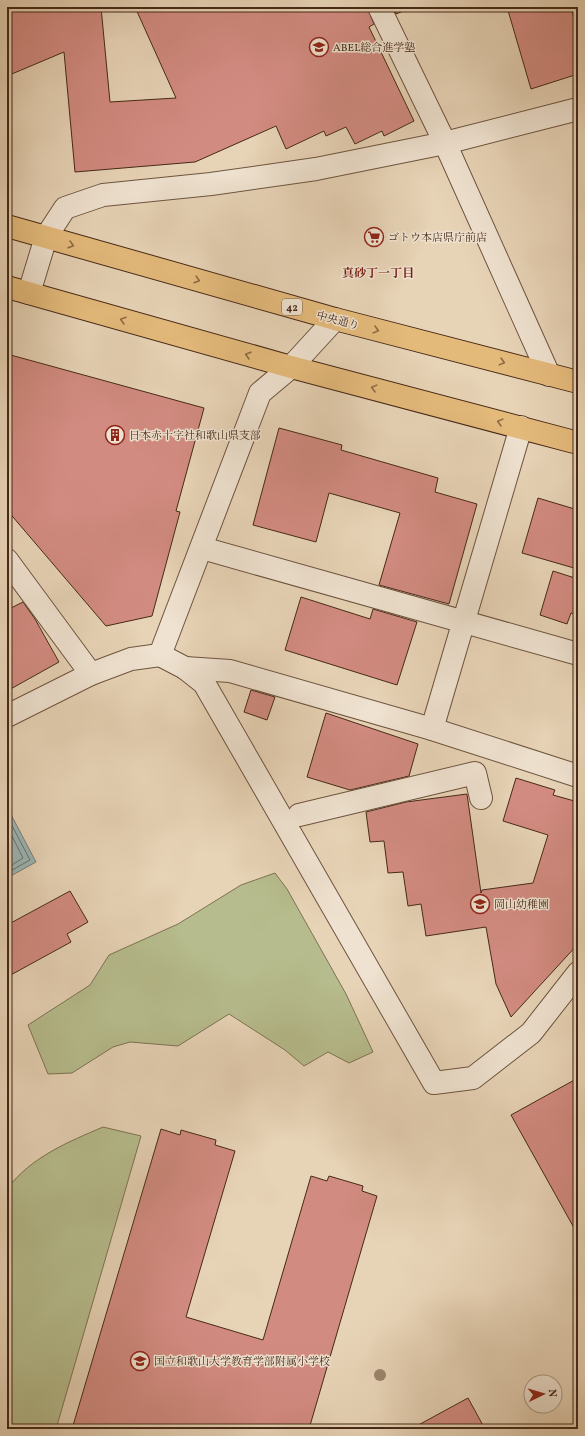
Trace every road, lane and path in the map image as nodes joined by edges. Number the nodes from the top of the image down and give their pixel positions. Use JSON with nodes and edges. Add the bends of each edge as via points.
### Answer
{"nodes":[{"id":1,"x":379,"y":7,"type":"edge"},
{"id":2,"x":578,"y":109,"type":"edge"},
{"id":3,"x":445,"y":143,"type":"junction"},
{"id":4,"x":7,"y":226,"type":"edge"},
{"id":5,"x":46,"y":237,"type":"junction"},
{"id":6,"x":7,"y":287,"type":"edge"},
{"id":7,"x":29,"y":294,"type":"junction"},
{"id":8,"x":335,"y":319,"type":"junction"},
{"id":9,"x":291,"y":367,"type":"junction"},
{"id":10,"x":549,"y":375,"type":"junction"},
{"id":11,"x":578,"y":382,"type":"edge"},
{"id":12,"x":520,"y":427,"type":"junction"},
{"id":13,"x":578,"y":443,"type":"edge"},
{"id":14,"x":202,"y":548,"type":"junction"},
{"id":15,"x":7,"y":560,"type":"edge"},
{"id":16,"x":462,"y":623,"type":"junction"},
{"id":17,"x":578,"y":654,"type":"edge"},
{"id":18,"x":160,"y":655,"type":"junction"},
{"id":19,"x":184,"y":668,"type":"junction"},
{"id":20,"x":91,"y":674,"type":"junction"},
{"id":21,"x":7,"y":716,"type":"edge"},
{"id":22,"x":432,"y":729,"type":"junction"},
{"id":23,"x":578,"y":776,"type":"edge"},
{"id":24,"x":482,"y":798,"type":"dead end"},
{"id":25,"x":299,"y":815,"type":"dead end"},
{"id":26,"x":578,"y":973,"type":"edge"}],
"edges":[{"from":1,"to":3,"type":"street"},
{"from":2,"to":3,"type":"street"},
{"from":3,"to":5,"type":"street","via":[[316,169],[211,184],[103,195],[65,208]]},
{"from":3,"to":10,"type":"street"},
{"from":4,"to":5,"type":"highway","name":"中央通り","number":"42"},
{"from":5,"to":7,"type":"street"},
{"from":5,"to":8,"type":"highway","name":"中央通り","number":"42","one_way":true},
{"from":6,"to":7,"type":"highway"},
{"from":9,"to":7,"type":"highway","one_way":true},
{"from":8,"to":9,"type":"street"},
{"from":8,"to":10,"type":"highway","name":"中央通り","number":"42","one_way":true},
{"from":12,"to":9,"type":"highway","one_way":true},
{"from":9,"to":14,"type":"street","via":[[260,393]]},
{"from":10,"to":11,"type":"highway","name":"中央通り","number":"42"},
{"from":12,"to":13,"type":"highway"},
{"from":12,"to":16,"type":"street"},
{"from":14,"to":16,"type":"street"},
{"from":14,"to":18,"type":"street"},
{"from":15,"to":20,"type":"street"},
{"from":16,"to":17,"type":"street"},
{"from":16,"to":22,"type":"street"},
{"from":18,"to":19,"type":"street"},
{"from":18,"to":20,"type":"street","via":[[131,660]]},
{"from":19,"to":22,"type":"street","via":[[230,671]]},
{"from":19,"to":26,"type":"street","via":[[204,683],[434,1083],[473,1078],[531,1033]]},
{"from":20,"to":21,"type":"street"},
{"from":22,"to":23,"type":"street"},
{"from":24,"to":25,"type":"street","via":[[475,773]]}]}
